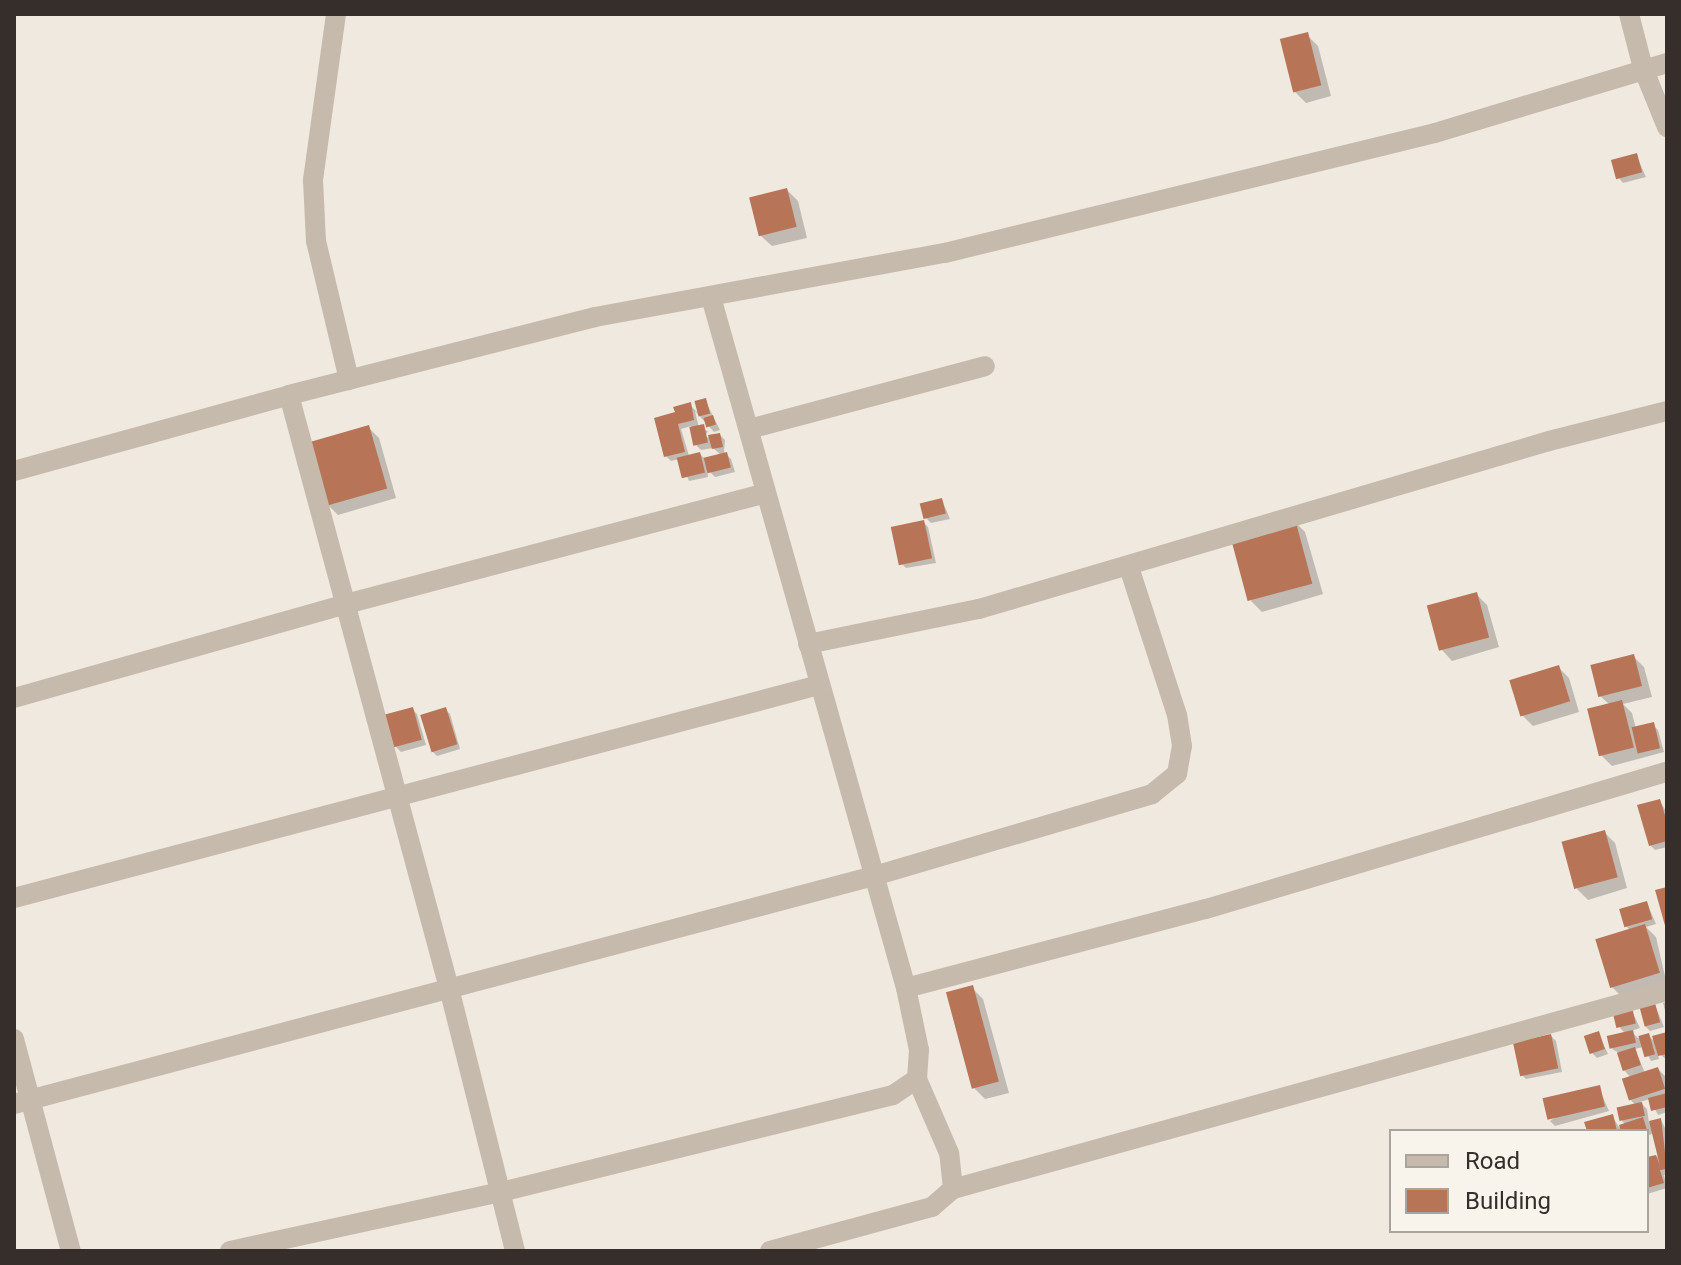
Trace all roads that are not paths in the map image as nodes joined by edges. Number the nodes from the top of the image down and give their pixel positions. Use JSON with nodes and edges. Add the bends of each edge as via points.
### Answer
{"nodes":[{"id":1,"x":336,"y":14,"type":"edge"},
{"id":2,"x":1629,"y":14,"type":"edge"},
{"id":3,"x":1667,"y":63,"type":"edge"},
{"id":4,"x":1643,"y":68,"type":"junction"},
{"id":5,"x":1667,"y":127,"type":"edge"},
{"id":6,"x":711,"y":297,"type":"junction"},
{"id":7,"x":985,"y":366,"type":"dead end"},
{"id":8,"x":349,"y":380,"type":"junction"},
{"id":9,"x":289,"y":395,"type":"junction"},
{"id":10,"x":1667,"y":411,"type":"edge"},
{"id":11,"x":749,"y":429,"type":"junction"},
{"id":12,"x":14,"y":471,"type":"edge"},
{"id":13,"x":766,"y":493,"type":"junction"},
{"id":14,"x":1129,"y":567,"type":"junction"},
{"id":15,"x":346,"y":604,"type":"junction"},
{"id":16,"x":808,"y":644,"type":"junction"},
{"id":17,"x":819,"y":685,"type":"junction"},
{"id":18,"x":14,"y":698,"type":"edge"},
{"id":19,"x":1667,"y":772,"type":"edge"},
{"id":20,"x":397,"y":796,"type":"junction"},
{"id":21,"x":874,"y":876,"type":"junction"},
{"id":22,"x":14,"y":898,"type":"edge"},
{"id":23,"x":449,"y":988,"type":"junction"},
{"id":24,"x":906,"y":988,"type":"junction"},
{"id":25,"x":1667,"y":991,"type":"edge"},
{"id":26,"x":14,"y":1039,"type":"edge"},
{"id":27,"x":917,"y":1079,"type":"junction"},
{"id":28,"x":22,"y":1102,"type":"edge"},
{"id":29,"x":953,"y":1189,"type":"junction"},
{"id":30,"x":501,"y":1192,"type":"junction"},
{"id":31,"x":71,"y":1251,"type":"edge"},
{"id":32,"x":230,"y":1251,"type":"edge"},
{"id":33,"x":515,"y":1251,"type":"edge"},
{"id":34,"x":770,"y":1251,"type":"edge"}],
"edges":[{"from":1,"to":8,"type":"street","via":[[313,180],[316,241]]},
{"from":2,"to":4,"type":"street"},
{"from":3,"to":4,"type":"street"},
{"from":4,"to":5,"type":"street"},
{"from":4,"to":6,"type":"street","via":[[1435,133],[945,253]]},
{"from":6,"to":8,"type":"street","via":[[595,317]]},
{"from":6,"to":11,"type":"street"},
{"from":7,"to":11,"type":"street"},
{"from":8,"to":9,"type":"street"},
{"from":9,"to":12,"type":"street"},
{"from":9,"to":15,"type":"street"},
{"from":10,"to":14,"type":"street","via":[[1549,441]]},
{"from":11,"to":13,"type":"street"},
{"from":13,"to":15,"type":"street"},
{"from":13,"to":16,"type":"street"},
{"from":14,"to":16,"type":"street","via":[[979,609]]},
{"from":14,"to":21,"type":"street","via":[[1177,715],[1182,746],[1177,774],[1152,794]]},
{"from":15,"to":18,"type":"street"},
{"from":15,"to":20,"type":"street"},
{"from":16,"to":17,"type":"street"},
{"from":17,"to":20,"type":"street"},
{"from":17,"to":21,"type":"street"},
{"from":19,"to":24,"type":"street","via":[[1206,909]]},
{"from":20,"to":22,"type":"street"},
{"from":20,"to":23,"type":"street"},
{"from":21,"to":23,"type":"street"},
{"from":21,"to":24,"type":"street"},
{"from":23,"to":28,"type":"street"},
{"from":23,"to":30,"type":"street"},
{"from":24,"to":27,"type":"street","via":[[919,1050]]},
{"from":25,"to":29,"type":"street"},
{"from":26,"to":28,"type":"street"},
{"from":27,"to":29,"type":"street","via":[[949,1153]]},
{"from":27,"to":30,"type":"street","via":[[893,1095]]},
{"from":28,"to":31,"type":"street"},
{"from":29,"to":34,"type":"street","via":[[932,1207]]},
{"from":30,"to":32,"type":"street"},
{"from":30,"to":33,"type":"street"}]}
